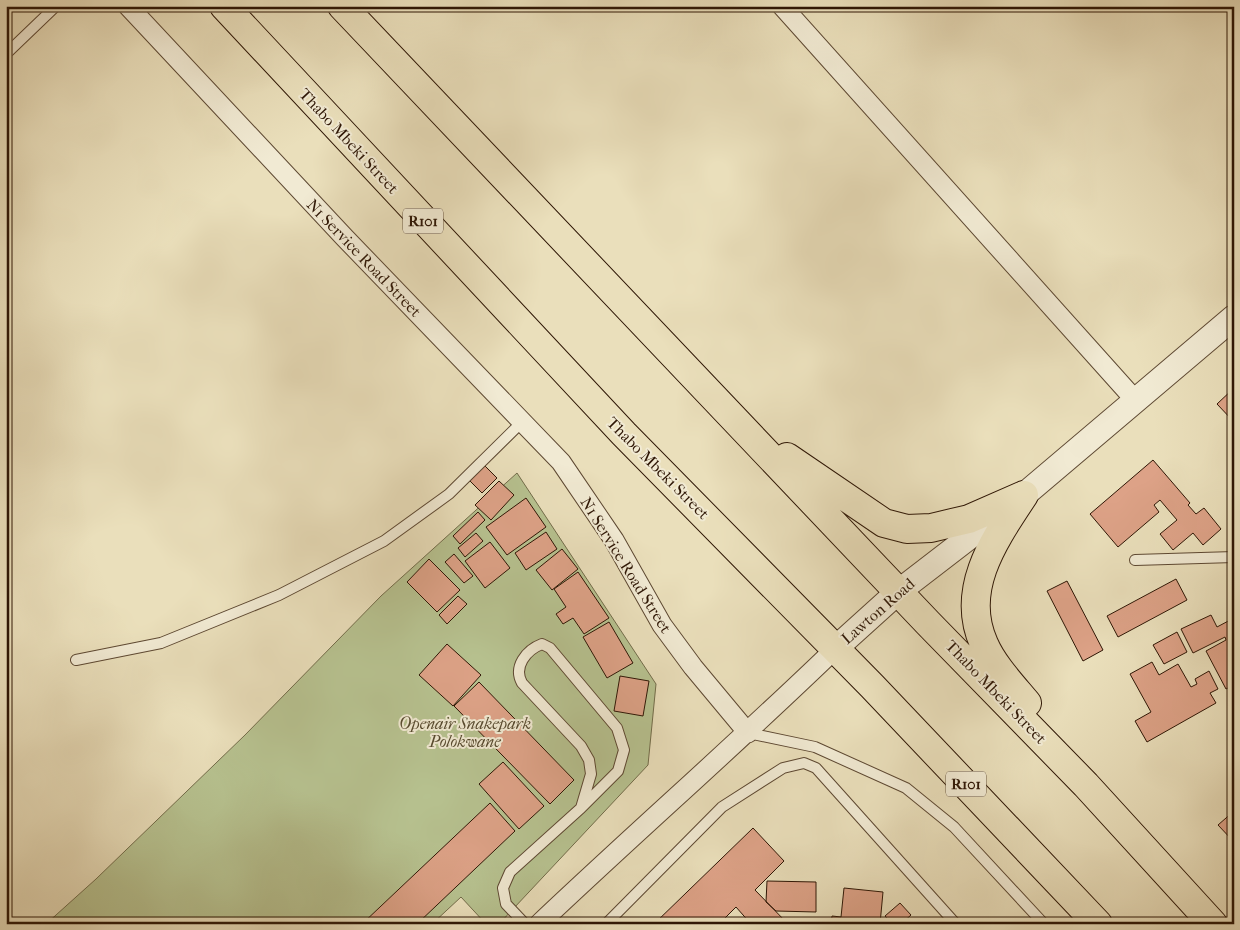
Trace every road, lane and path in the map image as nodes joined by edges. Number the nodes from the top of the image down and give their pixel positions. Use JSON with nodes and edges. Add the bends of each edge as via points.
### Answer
{"nodes":[{"id":1,"x":56,"y":6,"type":"edge"},
{"id":2,"x":128,"y":6,"type":"edge"},
{"id":3,"x":224,"y":6,"type":"edge"},
{"id":4,"x":342,"y":6,"type":"edge"},
{"id":5,"x":782,"y":6,"type":"edge"},
{"id":6,"x":6,"y":54,"type":"edge"},
{"id":7,"x":1234,"y":317,"type":"edge"},
{"id":8,"x":1136,"y":401,"type":"junction"},
{"id":9,"x":733,"y":418,"type":"junction"},
{"id":10,"x":522,"y":422,"type":"junction"},
{"id":11,"x":1024,"y":495,"type":"junction"},
{"id":12,"x":1234,"y":557,"type":"edge"},
{"id":13,"x":1135,"y":560,"type":"dead end"},
{"id":14,"x":898,"y":592,"type":"junction"},
{"id":15,"x":836,"y":648,"type":"junction"},
{"id":16,"x":76,"y":660,"type":"dead end"},
{"id":17,"x":748,"y":733,"type":"junction"},
{"id":18,"x":1086,"y":784,"type":"junction"},
{"id":19,"x":581,"y":808,"type":"junction"},
{"id":20,"x":955,"y":923,"type":"edge"},
{"id":21,"x":525,"y":924,"type":"edge"},
{"id":22,"x":539,"y":924,"type":"edge"},
{"id":23,"x":606,"y":924,"type":"edge"},
{"id":24,"x":1044,"y":924,"type":"edge"},
{"id":25,"x":1098,"y":924,"type":"edge"},
{"id":26,"x":1213,"y":924,"type":"edge"}],
"edges":[{"from":1,"to":6,"type":"lane"},
{"from":2,"to":10,"type":"street","name":"N1 Service Road Street"},
{"from":3,"to":15,"type":"main road","name":"Thabo Mbeki Street","number":"R101","via":[[624,434]]},
{"from":4,"to":9,"type":"main road","name":"Thabo Mbeki Street"},
{"from":5,"to":8,"type":"street"},
{"from":7,"to":8,"type":"street","name":"Lawton Road"},
{"from":8,"to":11,"type":"street","name":"Lawton Road"},
{"from":9,"to":11,"type":"main road","via":[[884,523],[907,529],[931,528],[969,519]]},
{"from":9,"to":14,"type":"main road","name":"Thabo Mbeki Street"},
{"from":10,"to":16,"type":"lane","via":[[449,494],[384,541],[279,595],[162,643]]},
{"from":10,"to":17,"type":"street","name":"N1 Service Road Street","via":[[561,462],[614,540],[662,625]]},
{"from":11,"to":14,"type":"street","name":"Lawton Road"},
{"from":11,"to":18,"type":"main road","via":[[984,561],[977,587],[975,617],[984,644],[1017,691],[1046,724]]},
{"from":12,"to":13,"type":"lane"},
{"from":14,"to":15,"type":"street","name":"Lawton Road"},
{"from":14,"to":18,"type":"main road","name":"Thabo Mbeki Street"},
{"from":15,"to":17,"type":"street","name":"Lawton Road"},
{"from":15,"to":25,"type":"main road","name":"Thabo Mbeki Street","number":"R101"},
{"from":17,"to":22,"type":"street","name":"Lawton Road","via":[[649,820]]},
{"from":17,"to":24,"type":"lane","via":[[815,747],[906,788],[954,827]]},
{"from":18,"to":26,"type":"main road","name":"Thabo Mbeki Street"},
{"from":19,"to":19,"type":"lane","via":[[618,772],[624,750],[616,728],[550,648],[542,644],[534,647],[518,666],[518,675],[581,746],[589,760],[591,774]]},
{"from":19,"to":21,"type":"lane","via":[[510,872],[503,888],[506,904]]},
{"from":20,"to":23,"type":"lane","via":[[816,768],[804,763],[783,768],[722,807]]}]}
